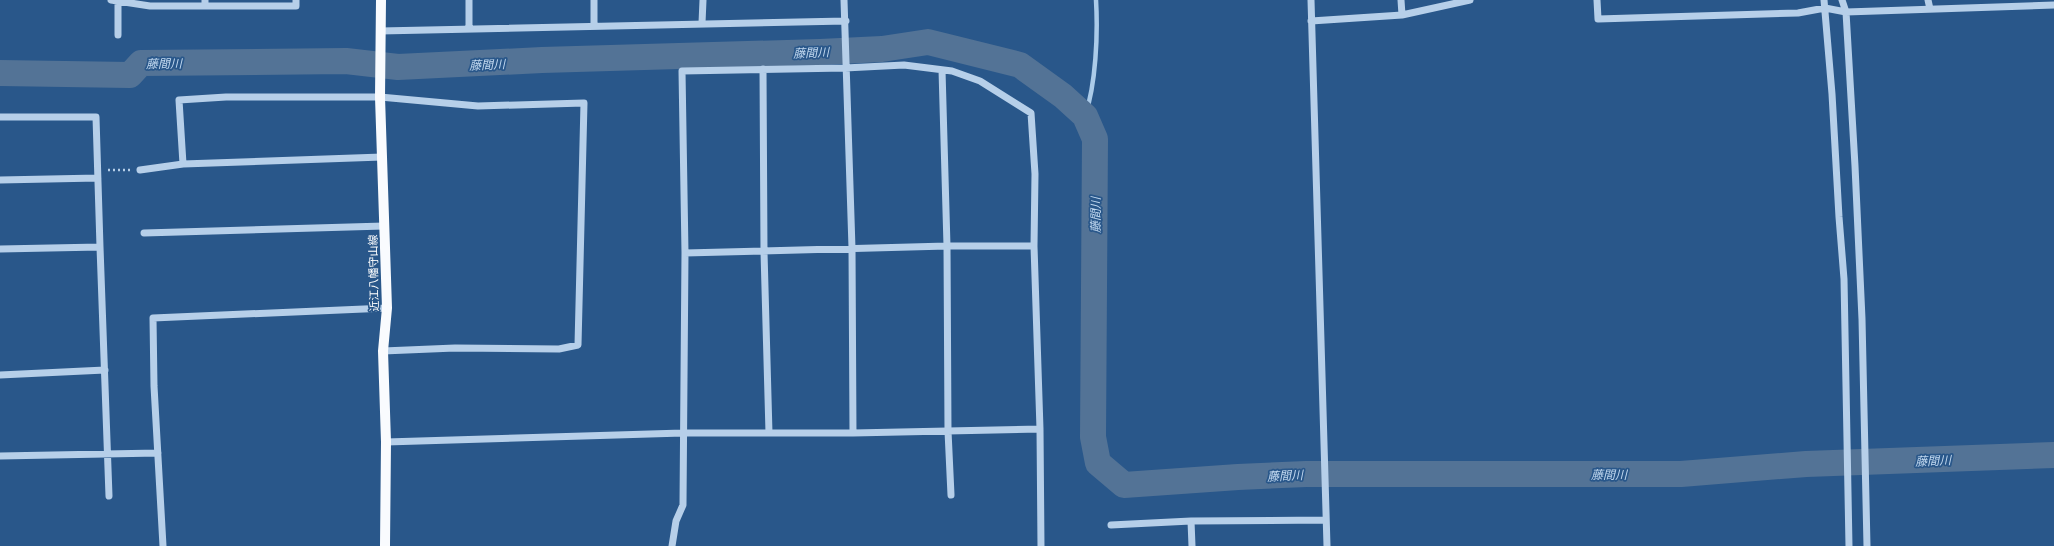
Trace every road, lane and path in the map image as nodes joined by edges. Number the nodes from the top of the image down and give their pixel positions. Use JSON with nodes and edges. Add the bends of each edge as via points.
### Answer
{"nodes":[{"id":1,"x":296,"y":0,"type":"edge"},
{"id":2,"x":381,"y":0,"type":"edge"},
{"id":3,"x":469,"y":0,"type":"edge"},
{"id":4,"x":594,"y":0,"type":"edge"},
{"id":5,"x":702,"y":0,"type":"edge"},
{"id":6,"x":844,"y":0,"type":"edge"},
{"id":7,"x":1311,"y":0,"type":"edge"},
{"id":8,"x":1402,"y":0,"type":"edge"},
{"id":9,"x":1470,"y":0,"type":"edge"},
{"id":10,"x":1597,"y":0,"type":"edge"},
{"id":11,"x":1824,"y":0,"type":"edge"},
{"id":12,"x":1842,"y":0,"type":"edge"},
{"id":13,"x":1928,"y":0,"type":"edge"},
{"id":14,"x":115,"y":1,"type":"edge"},
{"id":15,"x":205,"y":3,"type":"edge"},
{"id":16,"x":2054,"y":5,"type":"edge"},
{"id":17,"x":1825,"y":8,"type":"junction"},
{"id":18,"x":1930,"y":9,"type":"junction"},
{"id":19,"x":1846,"y":12,"type":"junction"},
{"id":20,"x":1402,"y":15,"type":"junction"},
{"id":21,"x":846,"y":21,"type":"junction"},
{"id":22,"x":1311,"y":21,"type":"junction"},
{"id":23,"x":702,"y":23,"type":"junction"},
{"id":24,"x":594,"y":26,"type":"junction"},
{"id":25,"x":469,"y":28,"type":"junction"},
{"id":26,"x":380,"y":30,"type":"junction"},
{"id":27,"x":118,"y":35,"type":"dead end"},
{"id":28,"x":845,"y":68,"type":"junction"},
{"id":29,"x":763,"y":69,"type":"junction"},
{"id":30,"x":942,"y":70,"type":"junction"},
{"id":31,"x":380,"y":97,"type":"junction"},
{"id":32,"x":0,"y":117,"type":"edge"},
{"id":33,"x":382,"y":157,"type":"junction"},
{"id":34,"x":182,"y":164,"type":"junction"},
{"id":35,"x":140,"y":170,"type":"joint"},
{"id":36,"x":98,"y":174,"type":"junction"},
{"id":37,"x":0,"y":180,"type":"edge"},
{"id":38,"x":384,"y":226,"type":"junction"},
{"id":39,"x":144,"y":233,"type":"dead end"},
{"id":40,"x":947,"y":246,"type":"junction"},
{"id":41,"x":1034,"y":246,"type":"junction"},
{"id":42,"x":100,"y":247,"type":"junction"},
{"id":43,"x":852,"y":248,"type":"junction"},
{"id":44,"x":0,"y":249,"type":"edge"},
{"id":45,"x":764,"y":252,"type":"junction"},
{"id":46,"x":685,"y":253,"type":"junction"},
{"id":47,"x":387,"y":308,"type":"junction"},
{"id":48,"x":383,"y":351,"type":"junction"},
{"id":49,"x":105,"y":370,"type":"junction"},
{"id":50,"x":0,"y":375,"type":"edge"},
{"id":51,"x":1040,"y":429,"type":"junction"},
{"id":52,"x":948,"y":431,"type":"junction"},
{"id":53,"x":683,"y":433,"type":"junction"},
{"id":54,"x":769,"y":433,"type":"junction"},
{"id":55,"x":853,"y":433,"type":"junction"},
{"id":56,"x":386,"y":442,"type":"junction"},
{"id":57,"x":158,"y":453,"type":"junction"},
{"id":58,"x":108,"y":454,"type":"junction"},
{"id":59,"x":0,"y":456,"type":"edge"},
{"id":60,"x":951,"y":495,"type":"dead end"},
{"id":61,"x":109,"y":496,"type":"dead end"},
{"id":62,"x":1326,"y":520,"type":"junction"},
{"id":63,"x":1191,"y":521,"type":"junction"},
{"id":64,"x":1111,"y":525,"type":"dead end"},
{"id":65,"x":163,"y":546,"type":"edge"},
{"id":66,"x":385,"y":546,"type":"edge"},
{"id":67,"x":672,"y":546,"type":"edge"},
{"id":68,"x":1041,"y":546,"type":"edge"},
{"id":69,"x":1192,"y":546,"type":"edge"},
{"id":70,"x":1327,"y":546,"type":"edge"},
{"id":71,"x":1849,"y":546,"type":"edge"},
{"id":72,"x":1867,"y":546,"type":"edge"}],
"edges":[{"from":1,"to":15,"type":"street","via":[[296,6]]},
{"from":2,"to":26,"type":"main road","name":"近江八幡守山線"},
{"from":3,"to":25,"type":"street"},
{"from":4,"to":24,"type":"street"},
{"from":5,"to":23,"type":"street"},
{"from":6,"to":21,"type":"street"},
{"from":7,"to":22,"type":"street"},
{"from":8,"to":20,"type":"street"},
{"from":9,"to":20,"type":"street"},
{"from":10,"to":17,"type":"street","via":[[1598,18],[1798,13]]},
{"from":11,"to":17,"type":"street"},
{"from":12,"to":19,"type":"street"},
{"from":13,"to":18,"type":"street"},
{"from":14,"to":15,"type":"street","via":[[150,6]]},
{"from":14,"to":27,"type":"street"},
{"from":16,"to":18,"type":"street"},
{"from":17,"to":19,"type":"street"},
{"from":17,"to":71,"type":"street","via":[[1844,279]]},
{"from":18,"to":19,"type":"street"},
{"from":19,"to":72,"type":"street","via":[[1856,174]]},
{"from":20,"to":22,"type":"street"},
{"from":21,"to":23,"type":"street"},
{"from":21,"to":28,"type":"street"},
{"from":22,"to":62,"type":"street"},
{"from":23,"to":24,"type":"street"},
{"from":24,"to":25,"type":"street"},
{"from":25,"to":26,"type":"street"},
{"from":26,"to":31,"type":"main road","name":"近江八幡守山線"},
{"from":28,"to":29,"type":"street"},
{"from":28,"to":30,"type":"street","via":[[904,65]]},
{"from":28,"to":43,"type":"street"},
{"from":29,"to":45,"type":"street"},
{"from":29,"to":46,"type":"street","via":[[682,71]]},
{"from":30,"to":40,"type":"street"},
{"from":30,"to":41,"type":"street","via":[[980,81],[1031,113],[1035,174]]},
{"from":31,"to":33,"type":"main road","name":"近江八幡守山線"},
{"from":31,"to":34,"type":"street","via":[[226,97],[179,100]]},
{"from":31,"to":48,"type":"street","via":[[478,106],[584,103],[578,345],[559,349],[456,348]]},
{"from":32,"to":36,"type":"street","via":[[96,117]]},
{"from":33,"to":34,"type":"street"},
{"from":33,"to":38,"type":"main road","name":"近江八幡守山線"},
{"from":34,"to":35,"type":"street"},
{"from":35,"to":36,"type":"path"},
{"from":36,"to":37,"type":"street"},
{"from":36,"to":42,"type":"street"},
{"from":38,"to":39,"type":"street"},
{"from":38,"to":47,"type":"main road","name":"近江八幡守山線"},
{"from":40,"to":41,"type":"street"},
{"from":40,"to":43,"type":"street"},
{"from":40,"to":52,"type":"street"},
{"from":41,"to":51,"type":"street"},
{"from":42,"to":44,"type":"street"},
{"from":42,"to":49,"type":"street"},
{"from":43,"to":45,"type":"street"},
{"from":43,"to":55,"type":"street"},
{"from":45,"to":46,"type":"street"},
{"from":45,"to":54,"type":"street"},
{"from":46,"to":53,"type":"street"},
{"from":47,"to":48,"type":"main road","name":"近江八幡守山線"},
{"from":47,"to":57,"type":"street","via":[[153,318]]},
{"from":48,"to":56,"type":"main road","name":"近江八幡守山線"},
{"from":49,"to":50,"type":"street"},
{"from":49,"to":58,"type":"street"},
{"from":51,"to":52,"type":"street"},
{"from":51,"to":68,"type":"street"},
{"from":52,"to":55,"type":"street"},
{"from":52,"to":60,"type":"street"},
{"from":53,"to":54,"type":"street"},
{"from":53,"to":56,"type":"street"},
{"from":53,"to":67,"type":"street","via":[[683,505],[676,521]]},
{"from":54,"to":55,"type":"street"},
{"from":56,"to":66,"type":"main road","name":"近江八幡守山線"},
{"from":57,"to":58,"type":"street"},
{"from":57,"to":65,"type":"street"},
{"from":58,"to":59,"type":"street"},
{"from":58,"to":61,"type":"street"},
{"from":62,"to":63,"type":"street"},
{"from":62,"to":70,"type":"street"},
{"from":63,"to":64,"type":"street"},
{"from":63,"to":69,"type":"street"}]}
